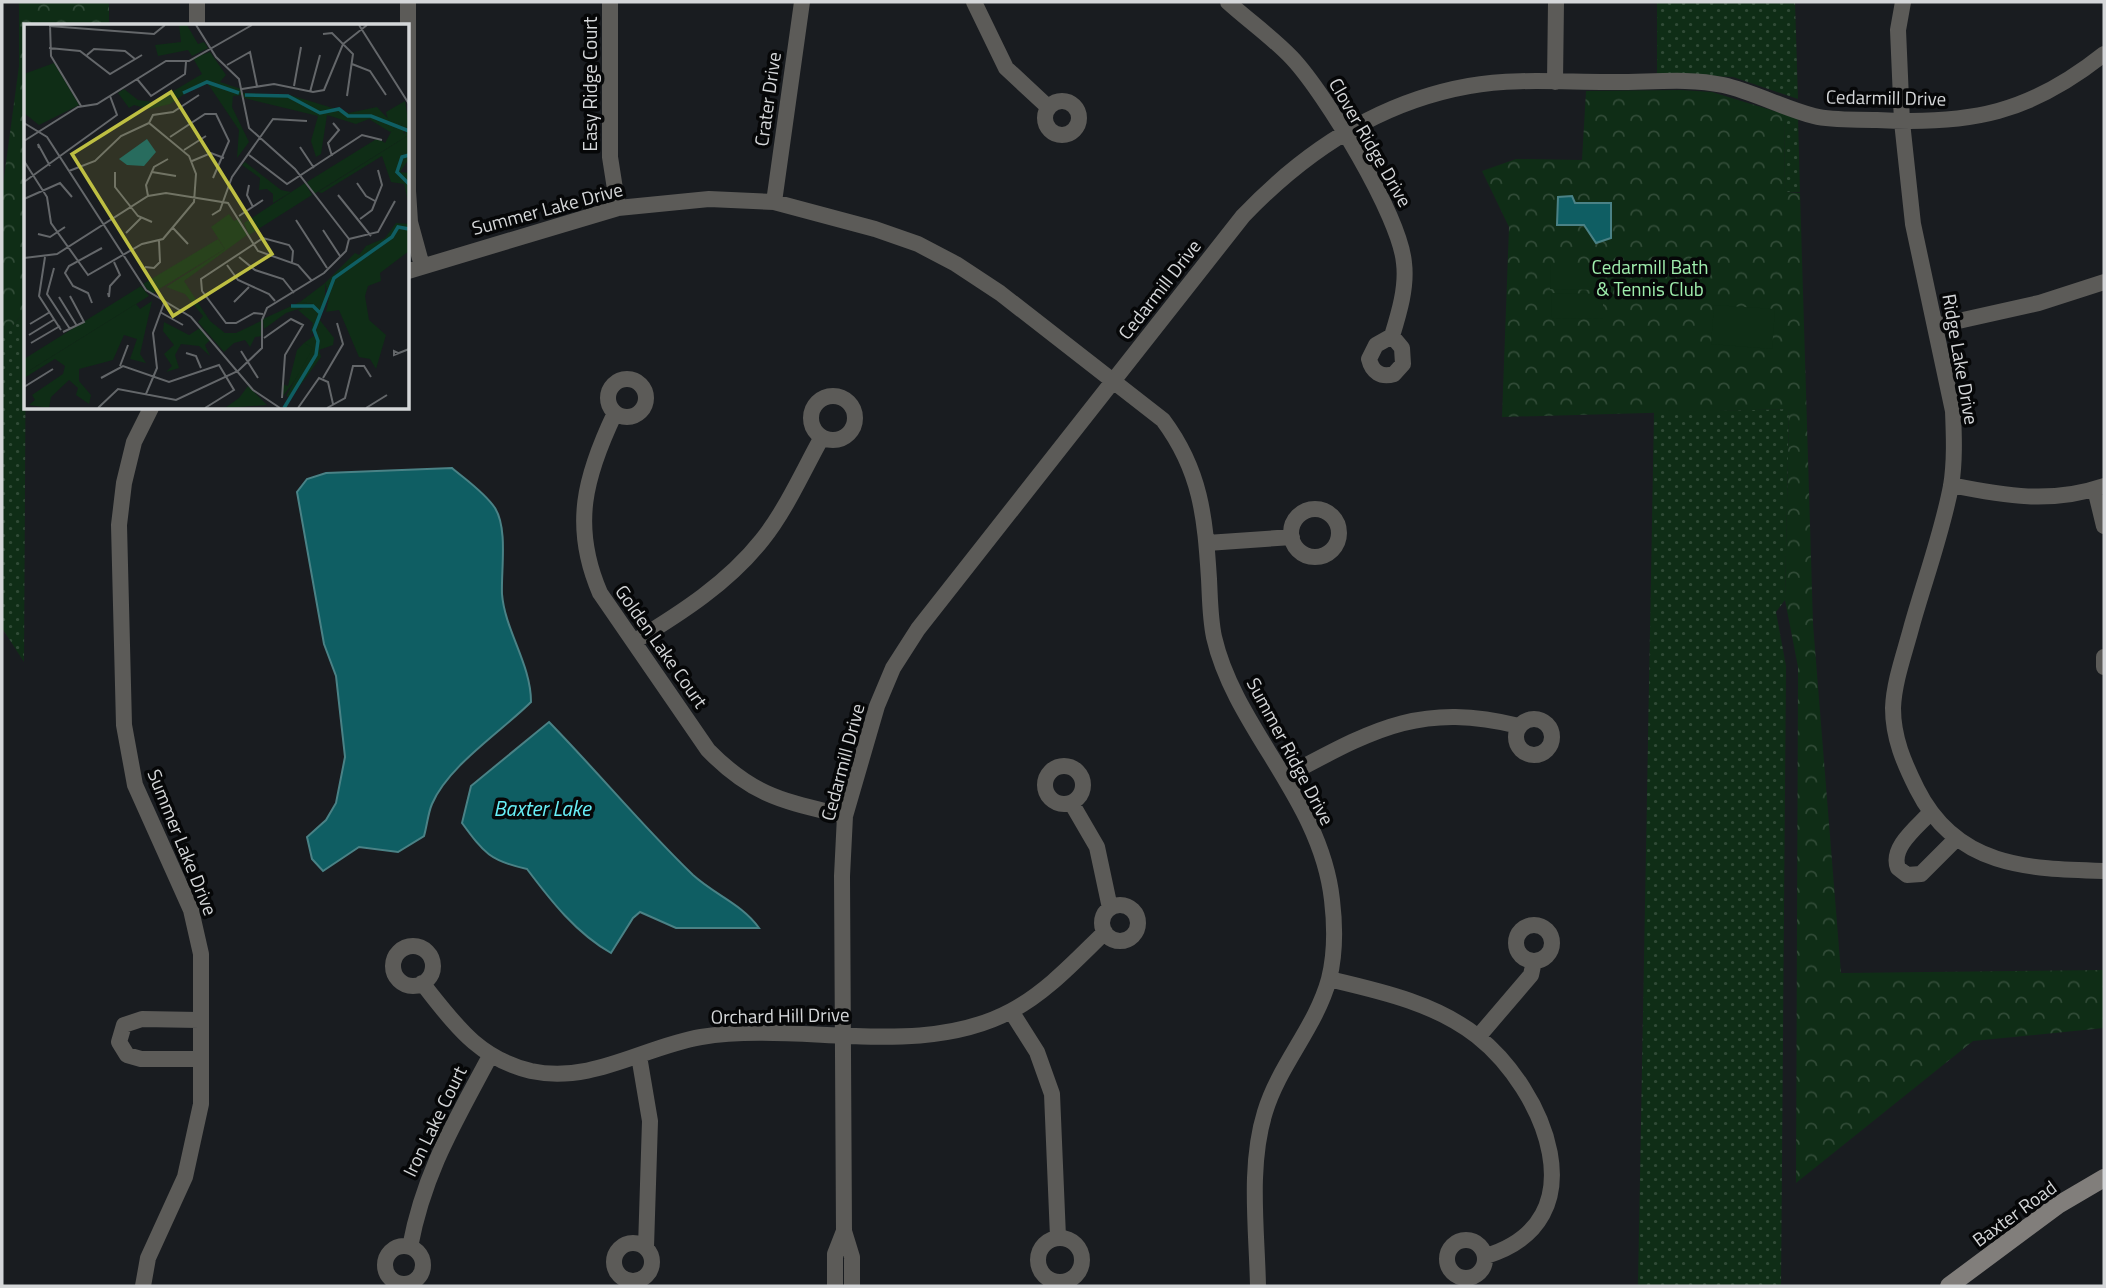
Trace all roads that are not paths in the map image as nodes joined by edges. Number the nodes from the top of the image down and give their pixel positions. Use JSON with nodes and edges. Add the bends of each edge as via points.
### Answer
{"nodes":[{"id":1,"x":197,"y":2,"type":"edge"},
{"id":2,"x":408,"y":2,"type":"edge"},
{"id":3,"x":610,"y":2,"type":"edge"},
{"id":4,"x":802,"y":2,"type":"edge"},
{"id":5,"x":974,"y":2,"type":"edge"},
{"id":6,"x":1227,"y":2,"type":"edge"},
{"id":7,"x":1556,"y":2,"type":"edge"},
{"id":8,"x":1903,"y":2,"type":"edge"},
{"id":9,"x":197,"y":24,"type":"edge"},
{"id":10,"x":408,"y":24,"type":"edge"},
{"id":11,"x":2104,"y":54,"type":"edge"},
{"id":12,"x":1555,"y":82,"type":"junction"},
{"id":13,"x":1048,"y":107,"type":"dead end"},
{"id":14,"x":1902,"y":122,"type":"junction"},
{"id":15,"x":1345,"y":134,"type":"junction"},
{"id":16,"x":774,"y":202,"type":"junction"},
{"id":17,"x":618,"y":208,"type":"junction"},
{"id":18,"x":410,"y":222,"type":"edge"},
{"id":19,"x":415,"y":269,"type":"edge"},
{"id":20,"x":2104,"y":282,"type":"edge"},
{"id":21,"x":1936,"y":326,"type":"junction"},
{"id":22,"x":1392,"y":336,"type":"dead end"},
{"id":23,"x":1113,"y":381,"type":"junction"},
{"id":24,"x":150,"y":410,"type":"edge"},
{"id":25,"x":615,"y":413,"type":"dead end"},
{"id":26,"x":822,"y":437,"type":"dead end"},
{"id":27,"x":1951,"y":485,"type":"junction"},
{"id":28,"x":2100,"y":488,"type":"edge"},
{"id":29,"x":2104,"y":526,"type":"edge"},
{"id":30,"x":1292,"y":537,"type":"dead end"},
{"id":31,"x":1207,"y":543,"type":"junction"},
{"id":32,"x":635,"y":641,"type":"junction"},
{"id":33,"x":2104,"y":657,"type":"edge"},
{"id":34,"x":2104,"y":667,"type":"edge"},
{"id":35,"x":1519,"y":726,"type":"dead end"},
{"id":36,"x":1286,"y":776,"type":"junction"},
{"id":37,"x":1072,"y":804,"type":"dead end"},
{"id":38,"x":1929,"y":814,"type":"junction"},
{"id":39,"x":845,"y":816,"type":"junction"},
{"id":40,"x":1951,"y":835,"type":"junction"},
{"id":41,"x":2104,"y":871,"type":"edge"},
{"id":42,"x":1110,"y":908,"type":"junction"},
{"id":43,"x":1105,"y":932,"type":"junction"},
{"id":44,"x":1534,"y":961,"type":"dead end"},
{"id":45,"x":1329,"y":979,"type":"junction"},
{"id":46,"x":422,"y":983,"type":"dead end"},
{"id":47,"x":1011,"y":1011,"type":"junction"},
{"id":48,"x":200,"y":1020,"type":"junction"},
{"id":49,"x":845,"y":1035,"type":"junction"},
{"id":50,"x":1478,"y":1037,"type":"junction"},
{"id":51,"x":490,"y":1056,"type":"junction"},
{"id":52,"x":639,"y":1056,"type":"junction"},
{"id":53,"x":201,"y":1059,"type":"junction"},
{"id":54,"x":2104,"y":1178,"type":"edge"},
{"id":55,"x":844,"y":1231,"type":"junction"},
{"id":56,"x":1058,"y":1237,"type":"dead end"},
{"id":57,"x":410,"y":1247,"type":"dead end"},
{"id":58,"x":646,"y":1247,"type":"dead end"},
{"id":59,"x":1486,"y":1256,"type":"dead end"},
{"id":60,"x":143,"y":1286,"type":"edge"},
{"id":61,"x":835,"y":1286,"type":"edge"},
{"id":62,"x":852,"y":1286,"type":"edge"},
{"id":63,"x":1258,"y":1286,"type":"edge"},
{"id":64,"x":1949,"y":1286,"type":"edge"}],
"edges":[{"from":1,"to":9,"type":"street"},
{"from":2,"to":10,"type":"street"},
{"from":3,"to":17,"type":"street","name":"Easy Ridge Court","via":[[609,136]]},
{"from":4,"to":16,"type":"street","name":"Crater Drive"},
{"from":5,"to":13,"type":"street","via":[[1006,68]]},
{"from":6,"to":15,"type":"street","name":"Clover Ridge Drive","via":[[1294,59]]},
{"from":7,"to":12,"type":"street"},
{"from":8,"to":14,"type":"street","name":"Ridge Lake Drive","via":[[1898,30]]},
{"from":11,"to":14,"type":"street","name":"Cedarmill Drive","via":[[2069,82],[2014,107],[1962,119]]},
{"from":12,"to":14,"type":"street","name":"Cedarmill Drive","via":[[1721,85],[1814,116]]},
{"from":12,"to":15,"type":"street","name":"Cedarmill Drive","via":[[1492,83],[1441,93],[1373,117]]},
{"from":14,"to":21,"type":"street","name":"Ridge Lake Drive","via":[[1913,224]]},
{"from":15,"to":22,"type":"street","name":"Clover Ridge Drive","via":[[1401,244],[1405,285]]},
{"from":15,"to":23,"type":"street","name":"Cedarmill Drive","via":[[1281,176],[1243,216]]},
{"from":16,"to":17,"type":"street","name":"Summer Lake Drive","via":[[709,199]]},
{"from":16,"to":23,"type":"street","name":"Summer Lake Drive","via":[[875,229],[956,264]]},
{"from":17,"to":19,"type":"street","name":"Summer Lake Drive"},
{"from":18,"to":19,"type":"street"},
{"from":20,"to":21,"type":"street","via":[[2039,303]]},
{"from":21,"to":27,"type":"street","name":"Ridge Lake Drive","via":[[1953,411]]},
{"from":23,"to":31,"type":"street","name":"Summer Ridge Drive","via":[[1163,420],[1182,444],[1195,474]]},
{"from":23,"to":39,"type":"street","name":"Cedarmill Drive","via":[[918,629],[893,668]]},
{"from":24,"to":48,"type":"street","name":"Summer Lake Drive","via":[[134,442],[119,525],[124,725],[135,785],[191,910],[201,954]]},
{"from":25,"to":32,"type":"street","name":"Golden Lake Court","via":[[588,480],[585,545],[600,593]]},
{"from":26,"to":32,"type":"street","via":[[764,538],[742,564]]},
{"from":27,"to":28,"type":"street","via":[[2042,499]]},
{"from":27,"to":38,"type":"street","name":"Ridge Lake Drive","via":[[1893,707],[1896,739]]},
{"from":28,"to":29,"type":"street"},
{"from":30,"to":31,"type":"street"},
{"from":31,"to":36,"type":"street","name":"Summer Ridge Drive","via":[[1213,635],[1220,658],[1239,700]]},
{"from":32,"to":39,"type":"street","name":"Golden Lake Court","via":[[708,750],[740,780],[790,803]]},
{"from":33,"to":34,"type":"street"},
{"from":35,"to":36,"type":"street","via":[[1456,716],[1400,722],[1367,733]]},
{"from":36,"to":45,"type":"street","name":"Summer Ridge Drive","via":[[1323,856],[1330,888],[1334,929]]},
{"from":37,"to":42,"type":"street","via":[[1097,847]]},
{"from":38,"to":40,"type":"street","name":"Ridge Lake Drive"},
{"from":38,"to":40,"type":"street","via":[[1899,847],[1895,856],[1898,868],[1906,875],[1921,874]]},
{"from":39,"to":49,"type":"street","name":"Cedarmill Drive"},
{"from":40,"to":41,"type":"street","name":"Ridge Lake Drive","via":[[1993,859],[2020,867]]},
{"from":42,"to":43,"type":"street","via":[[1102,918]]},
{"from":42,"to":43,"type":"street","via":[[1128,906],[1136,914],[1138,927],[1121,941]]},
{"from":43,"to":47,"type":"street","name":"Orchard Hill Drive","via":[[1058,977]]},
{"from":44,"to":50,"type":"street","via":[[1531,975]]},
{"from":45,"to":50,"type":"street","via":[[1423,1006]]},
{"from":45,"to":63,"type":"street","name":"Summer Ridge Drive","via":[[1264,1114],[1257,1162]]},
{"from":46,"to":51,"type":"street","name":"Orchard Hill Drive","via":[[462,1033]]},
{"from":47,"to":49,"type":"street","name":"Orchard Hill Drive","via":[[938,1033]]},
{"from":47,"to":56,"type":"street","via":[[1037,1052],[1052,1094]]},
{"from":48,"to":53,"type":"street","name":"Summer Lake Drive"},
{"from":48,"to":53,"type":"street","via":[[142,1019],[124,1025],[119,1042],[127,1055],[141,1059]]},
{"from":49,"to":52,"type":"street","name":"Orchard Hill Drive","via":[[702,1037]]},
{"from":49,"to":55,"type":"street","name":"Cedarmill Drive"},
{"from":50,"to":59,"type":"street","via":[[1512,1072],[1529,1098],[1547,1134],[1553,1160],[1545,1210],[1521,1239]]},
{"from":51,"to":52,"type":"street","name":"Orchard Hill Drive","via":[[551,1074],[599,1070]]},
{"from":51,"to":57,"type":"street","name":"Iron Lake Court","via":[[427,1179]]},
{"from":52,"to":58,"type":"street","via":[[650,1121]]},
{"from":53,"to":60,"type":"street","name":"Summer Lake Drive","via":[[201,1104],[192,1154],[148,1258]]},
{"from":54,"to":64,"type":"main road","name":"Baxter Road","via":[[2058,1205]]},
{"from":55,"to":61,"type":"street","name":"Cedarmill Drive","via":[[835,1254]]},
{"from":55,"to":62,"type":"street","name":"Cedarmill Drive","via":[[852,1257]]}]}
